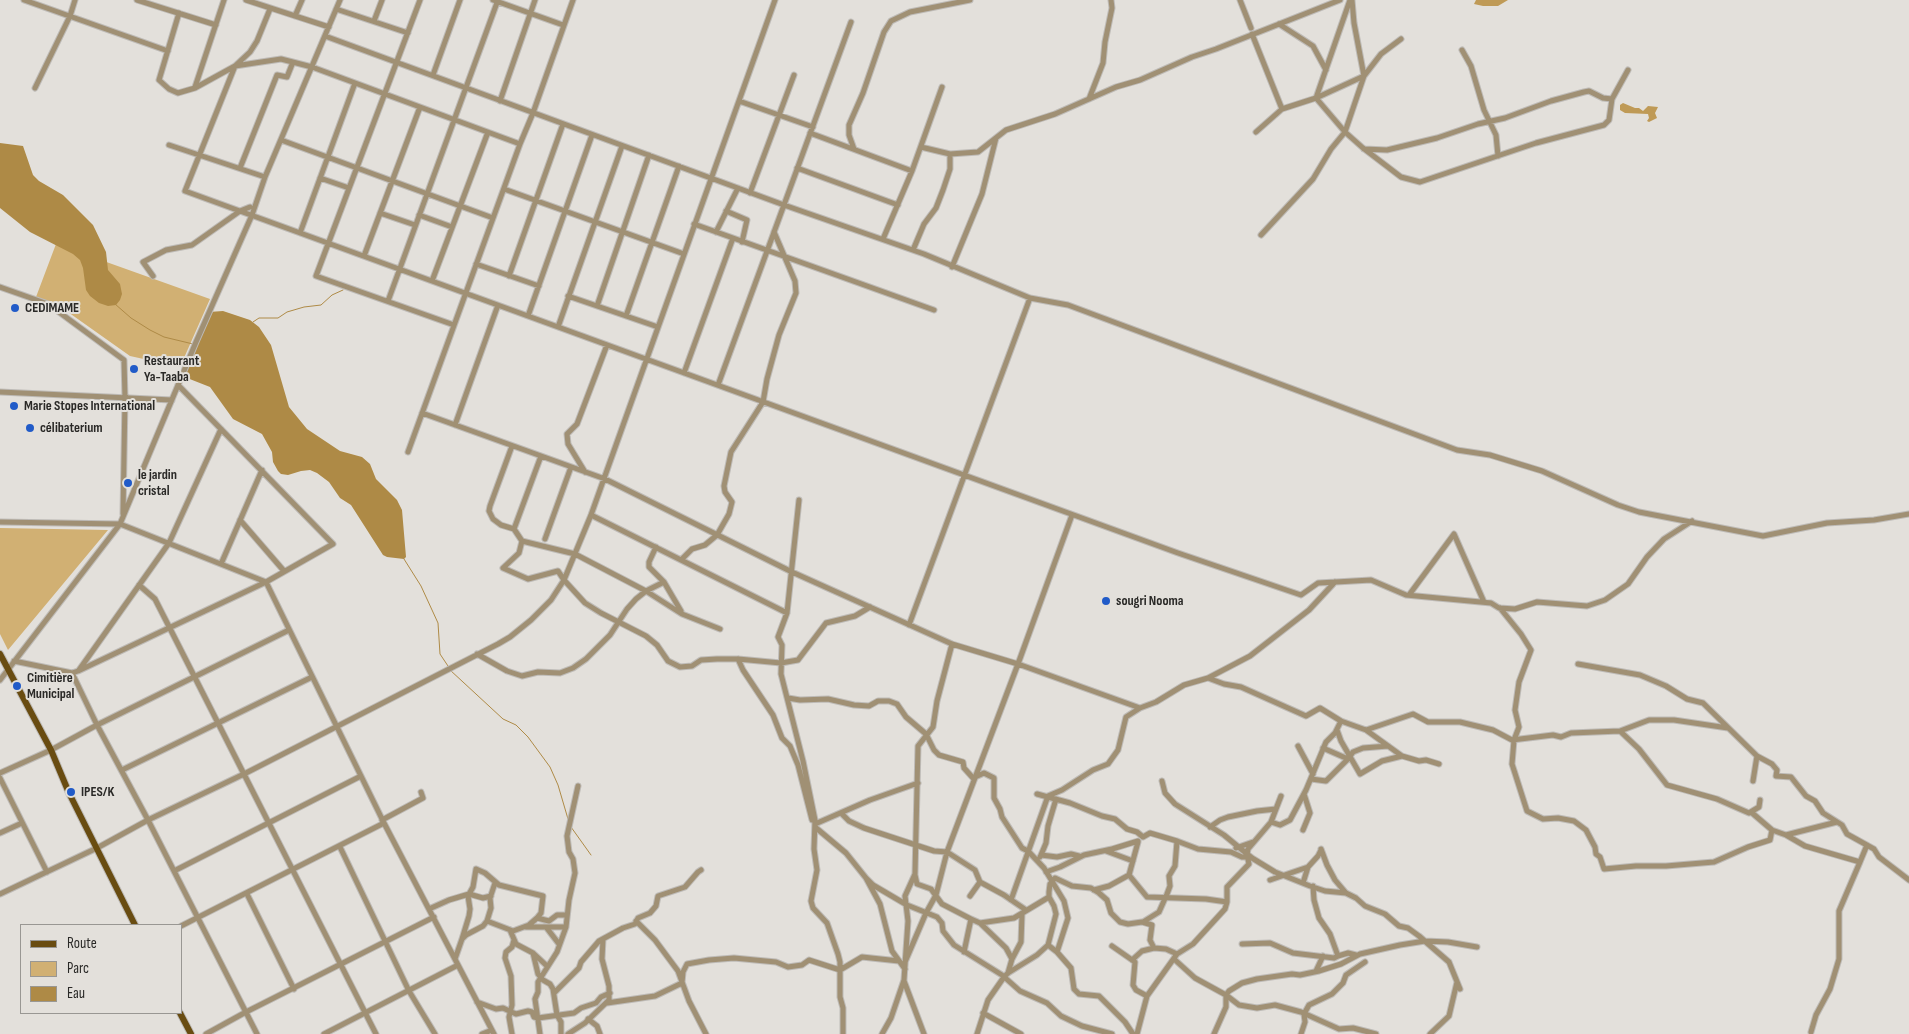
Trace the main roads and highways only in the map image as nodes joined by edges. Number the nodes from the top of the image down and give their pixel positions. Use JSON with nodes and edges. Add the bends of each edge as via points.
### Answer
{"nodes":[{"id":1,"x":0,"y":654,"type":"edge"},
{"id":2,"x":135,"y":924,"type":"edge"},
{"id":3,"x":181,"y":1014,"type":"edge"},
{"id":4,"x":191,"y":1034,"type":"edge"}],
"edges":[{"from":1,"to":2,"type":"main road","via":[[51,750]]},
{"from":3,"to":4,"type":"main road"}]}
